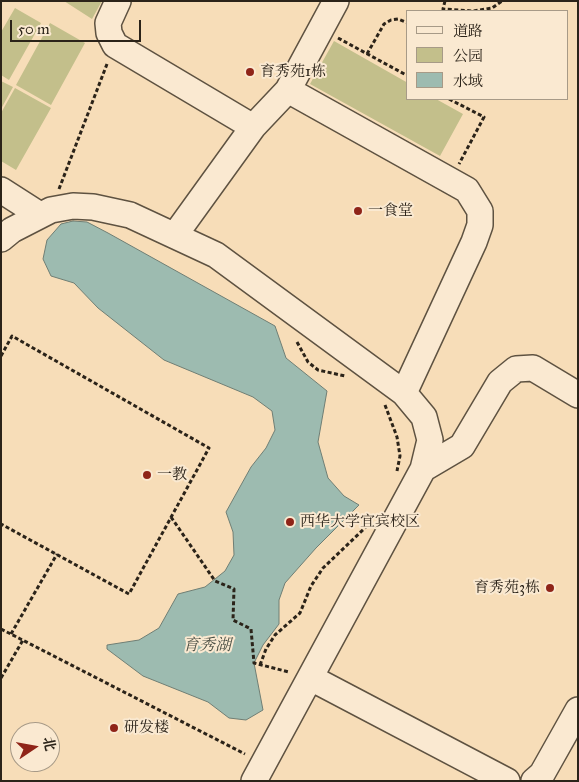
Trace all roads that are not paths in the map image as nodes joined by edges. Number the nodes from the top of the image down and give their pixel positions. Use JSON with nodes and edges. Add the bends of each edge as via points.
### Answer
{"nodes":[{"id":1,"x":118,"y":1,"type":"edge"},
{"id":2,"x":336,"y":1,"type":"edge"},
{"id":3,"x":288,"y":90,"type":"junction"},
{"id":4,"x":253,"y":127,"type":"junction"},
{"id":5,"x":1,"y":190,"type":"edge"},
{"id":6,"x":46,"y":212,"type":"junction"},
{"id":7,"x":175,"y":235,"type":"junction"},
{"id":8,"x":1,"y":239,"type":"edge"},
{"id":9,"x":578,"y":395,"type":"edge"},
{"id":10,"x":393,"y":396,"type":"junction"},
{"id":11,"x":423,"y":469,"type":"junction"},
{"id":12,"x":311,"y":678,"type":"junction"},
{"id":13,"x":578,"y":710,"type":"edge"},
{"id":14,"x":259,"y":772,"type":"edge"},
{"id":15,"x":543,"y":778,"type":"edge"},
{"id":16,"x":507,"y":781,"type":"edge"}],
"edges":[{"from":1,"to":4,"type":"street","via":[[108,23],[115,45]]},
{"from":2,"to":3,"type":"street"},
{"from":3,"to":4,"type":"street"},
{"from":3,"to":10,"type":"street","via":[[467,190],[480,211],[480,225]]},
{"from":4,"to":7,"type":"street"},
{"from":5,"to":6,"type":"street"},
{"from":6,"to":7,"type":"street","via":[[73,206],[109,209]]},
{"from":6,"to":8,"type":"street"},
{"from":7,"to":10,"type":"street","via":[[216,255],[300,316]]},
{"from":9,"to":11,"type":"street","via":[[533,368],[516,369],[500,382],[462,446]]},
{"from":10,"to":11,"type":"street","via":[[424,417],[430,440]]},
{"from":11,"to":12,"type":"street"},
{"from":12,"to":14,"type":"street"},
{"from":12,"to":16,"type":"street"},
{"from":13,"to":15,"type":"street"}]}
